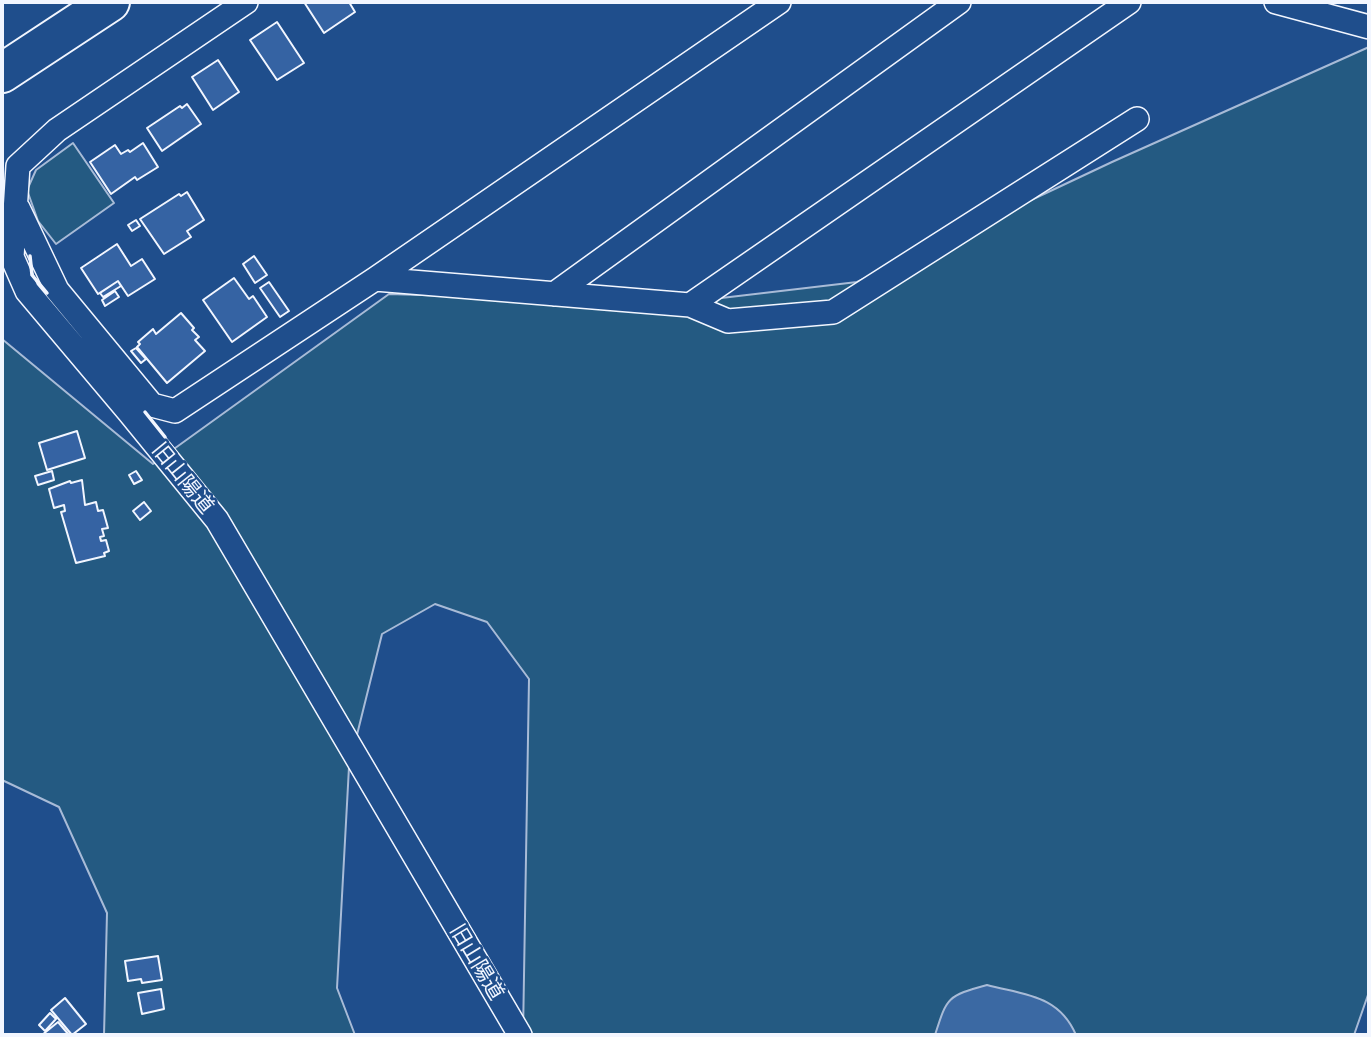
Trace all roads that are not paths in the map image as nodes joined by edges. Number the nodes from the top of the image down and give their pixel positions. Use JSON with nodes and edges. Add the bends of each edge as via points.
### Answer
{"nodes":[{"id":1,"x":110,"y":2,"type":"edge"},
{"id":2,"x":246,"y":2,"type":"edge"},
{"id":3,"x":779,"y":2,"type":"edge"},
{"id":4,"x":959,"y":2,"type":"edge"},
{"id":5,"x":1129,"y":2,"type":"edge"},
{"id":6,"x":1276,"y":2,"type":"edge"},
{"id":7,"x":1369,"y":27,"type":"edge"},
{"id":8,"x":2,"y":73,"type":"edge"},
{"id":9,"x":1137,"y":119,"type":"dead end"},
{"id":10,"x":16,"y":205,"type":"junction"},
{"id":11,"x":375,"y":279,"type":"junction"},
{"id":12,"x":554,"y":294,"type":"junction"},
{"id":13,"x":690,"y":305,"type":"junction"},
{"id":14,"x":520,"y":1035,"type":"edge"}],
"edges":[{"from":1,"to":8,"type":"highway"},
{"from":2,"to":10,"type":"street","name":"旧山陽道","via":[[57,130],[19,166]]},
{"from":3,"to":11,"type":"street"},
{"from":4,"to":12,"type":"street"},
{"from":5,"to":13,"type":"street"},
{"from":6,"to":7,"type":"street"},
{"from":9,"to":13,"type":"street","via":[[833,312],[728,321]]},
{"from":10,"to":11,"type":"street","via":[[57,290],[152,405],[175,411]]},
{"from":10,"to":14,"type":"street","name":"旧山陽道","via":[[12,257],[27,291],[217,520]]},
{"from":11,"to":12,"type":"street"},
{"from":12,"to":13,"type":"street"}]}
